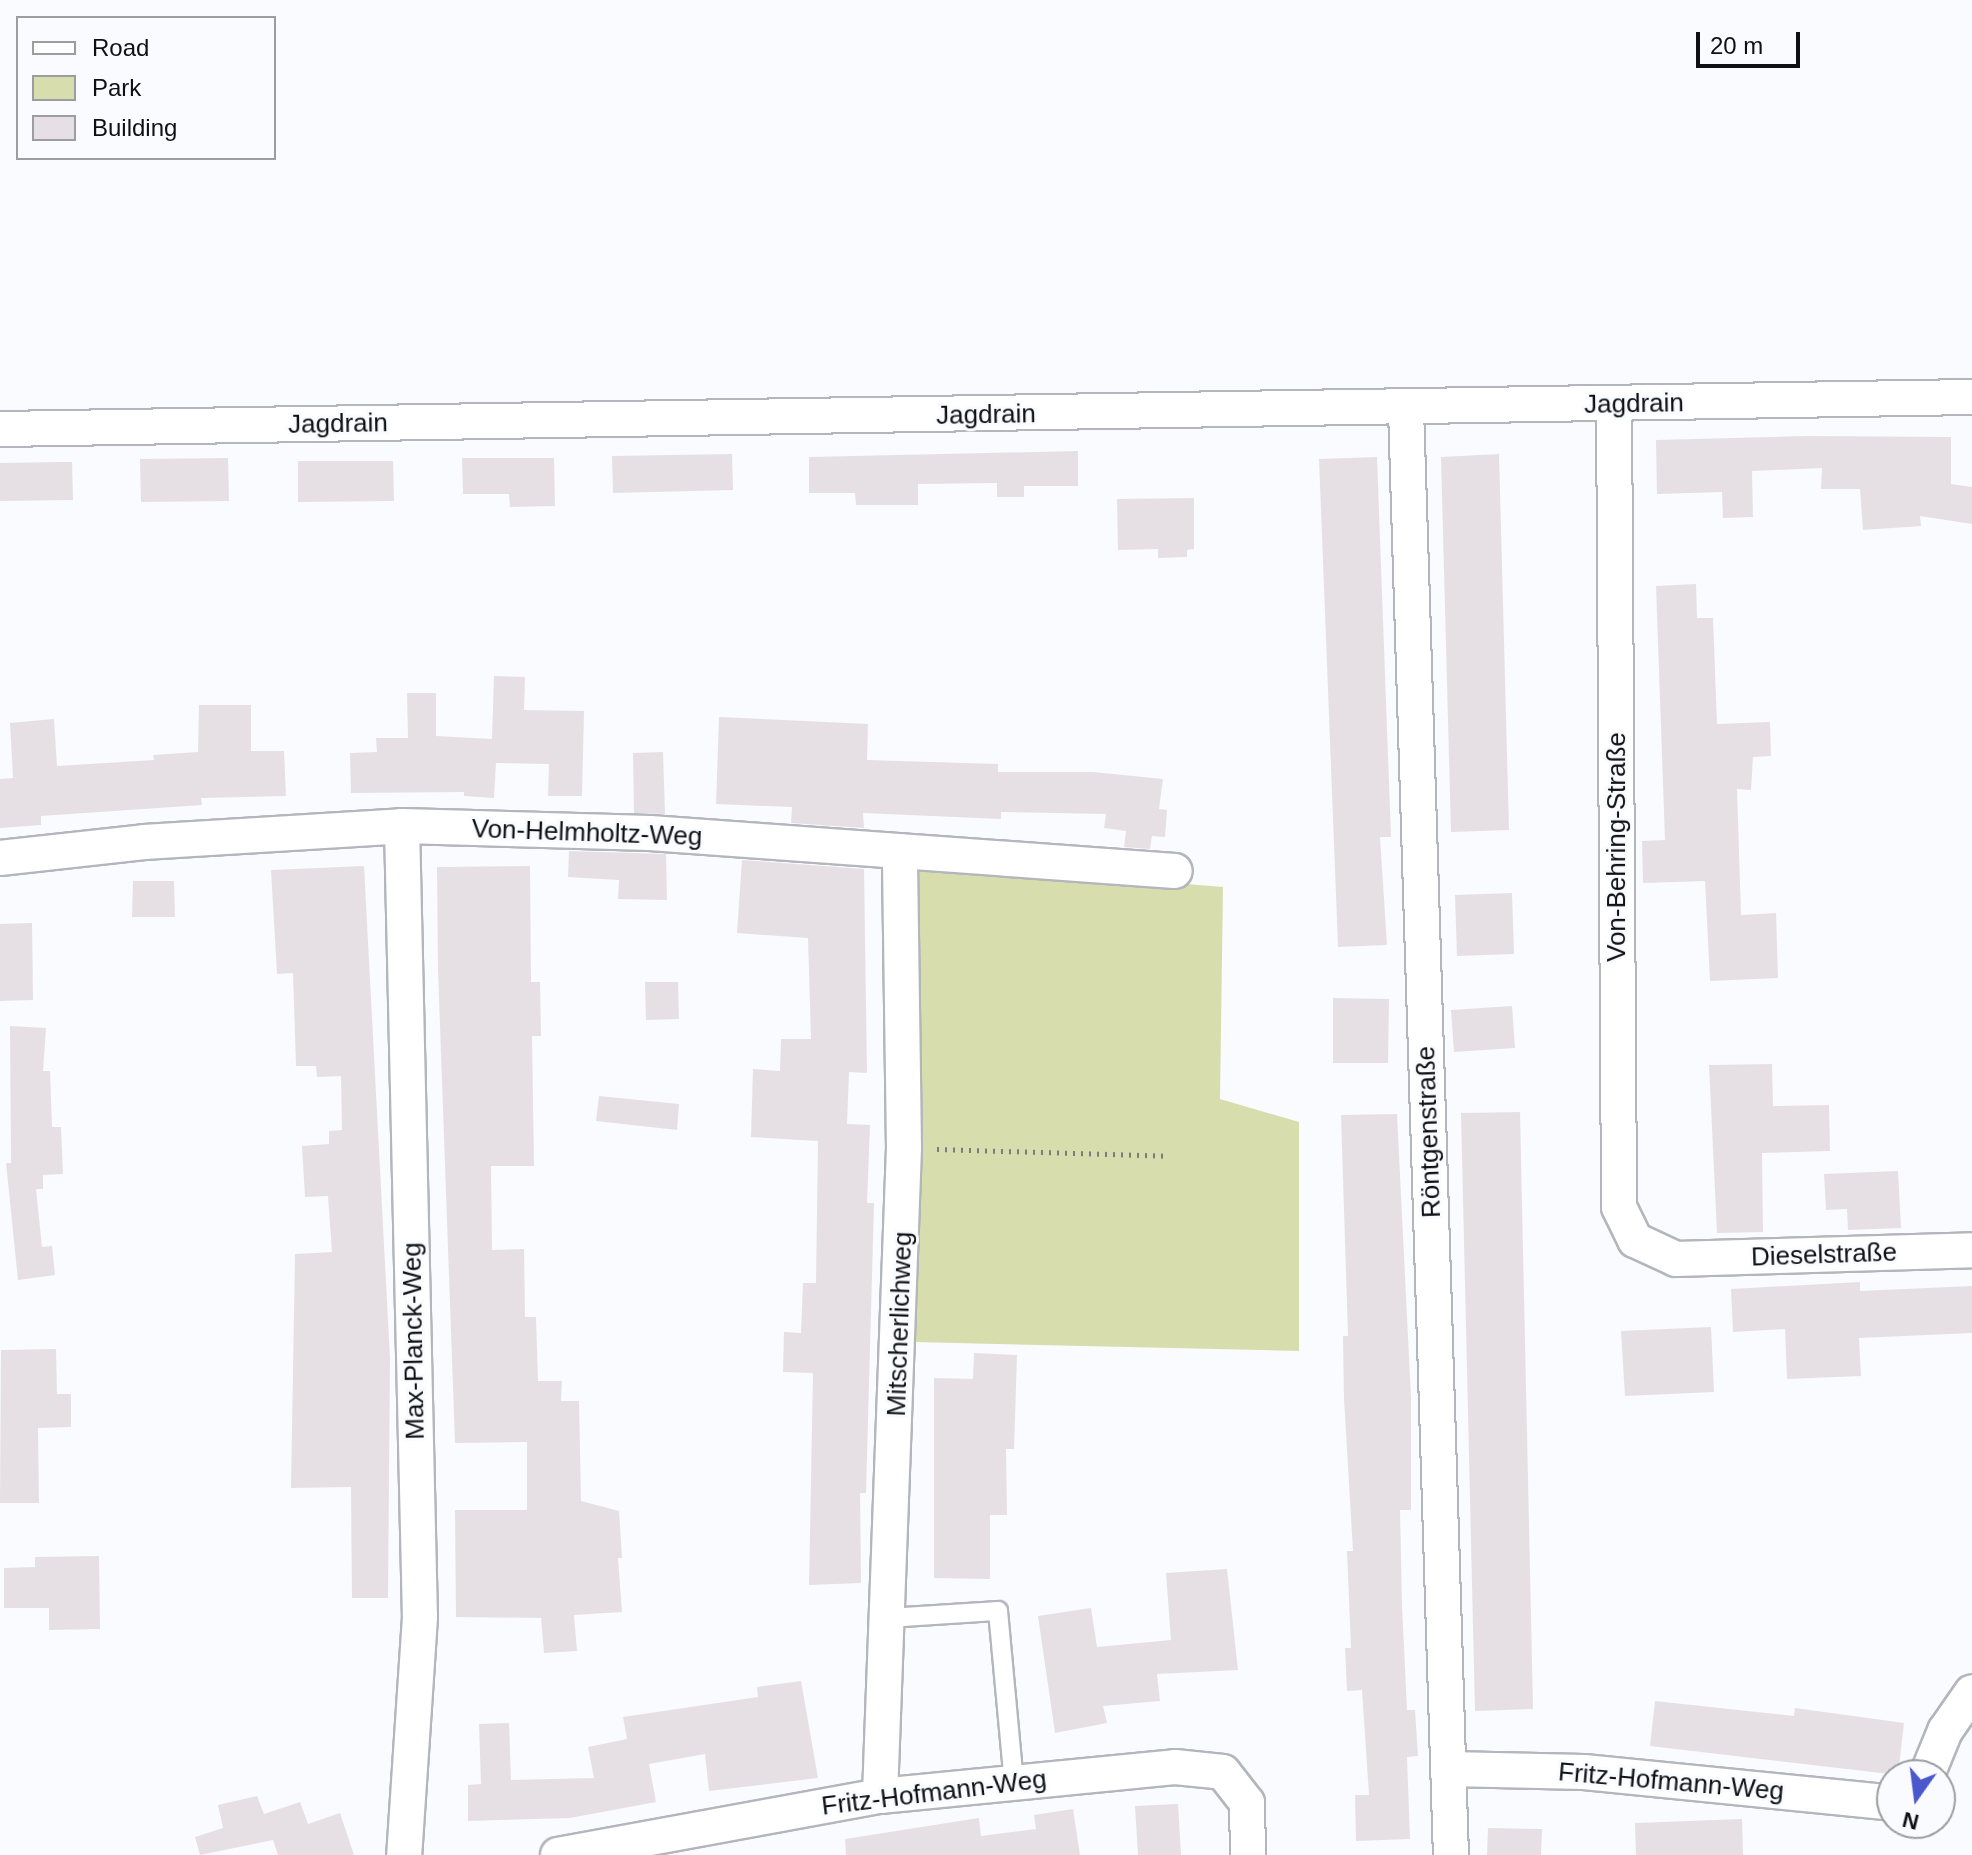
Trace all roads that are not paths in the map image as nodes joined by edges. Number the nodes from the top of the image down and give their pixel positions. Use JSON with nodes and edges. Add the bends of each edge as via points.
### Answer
{"nodes":[{"id":1,"x":1972,"y":397,"type":"edge"},
{"id":2,"x":1614,"y":404,"type":"junction"},
{"id":3,"x":1406,"y":409,"type":"junction"},
{"id":4,"x":0,"y":429,"type":"edge"},
{"id":5,"x":402,"y":826,"type":"junction"},
{"id":6,"x":900,"y":851,"type":"junction"},
{"id":7,"x":0,"y":858,"type":"edge"},
{"id":8,"x":1175,"y":871,"type":"dead end"},
{"id":9,"x":1972,"y":1250,"type":"edge"},
{"id":10,"x":1676,"y":1259,"type":"joint"},
{"id":11,"x":889,"y":1618,"type":"junction"},
{"id":12,"x":1972,"y":1692,"type":"edge"},
{"id":13,"x":1934,"y":1759,"type":"edge"},
{"id":14,"x":1449,"y":1769,"type":"junction"},
{"id":15,"x":1014,"y":1783,"type":"junction"},
{"id":16,"x":880,"y":1796,"type":"junction"},
{"id":17,"x":1876,"y":1801,"type":"edge"},
{"id":18,"x":404,"y":1855,"type":"edge"},
{"id":19,"x":558,"y":1855,"type":"edge"},
{"id":20,"x":1248,"y":1855,"type":"edge"},
{"id":21,"x":1451,"y":1855,"type":"edge"}],
"edges":[{"from":1,"to":2,"type":"street","name":"Jagdrain"},
{"from":2,"to":3,"type":"street","name":"Jagdrain"},
{"from":2,"to":10,"type":"street","name":"Von-Behring-Straße","via":[[1619,1207],[1635,1240]]},
{"from":3,"to":4,"type":"street","name":"Jagdrain"},
{"from":3,"to":14,"type":"street","name":"Röntgenstraße"},
{"from":5,"to":6,"type":"street","name":"Von-Helmholtz-Weg","via":[[650,833]]},
{"from":5,"to":7,"type":"street","name":"Von-Helmholtz-Weg","via":[[144,842]]},
{"from":5,"to":18,"type":"street","name":"Max-Planck-Weg","via":[[420,1617]]},
{"from":6,"to":8,"type":"street","name":"Von-Helmholtz-Weg"},
{"from":6,"to":11,"type":"street","name":"Mitscherlichweg","via":[[904,1148]]},
{"from":9,"to":10,"type":"street","name":"Dieselstraße"},
{"from":11,"to":15,"type":"lane","via":[[998,1611]]},
{"from":11,"to":16,"type":"street","name":"Mitscherlichweg"},
{"from":12,"to":13,"type":"street","via":[[1945,1731]]},
{"from":14,"to":17,"type":"street","name":"Fritz-Hofmann-Weg","via":[[1599,1773]]},
{"from":14,"to":21,"type":"street","name":"Röntgenstraße"},
{"from":15,"to":16,"type":"street","name":"Fritz-Hofmann-Weg"},
{"from":15,"to":20,"type":"street","name":"Fritz-Hofmann-Weg","via":[[1175,1767],[1223,1772],[1247,1803]]},
{"from":16,"to":19,"type":"street","name":"Fritz-Hofmann-Weg"}]}
